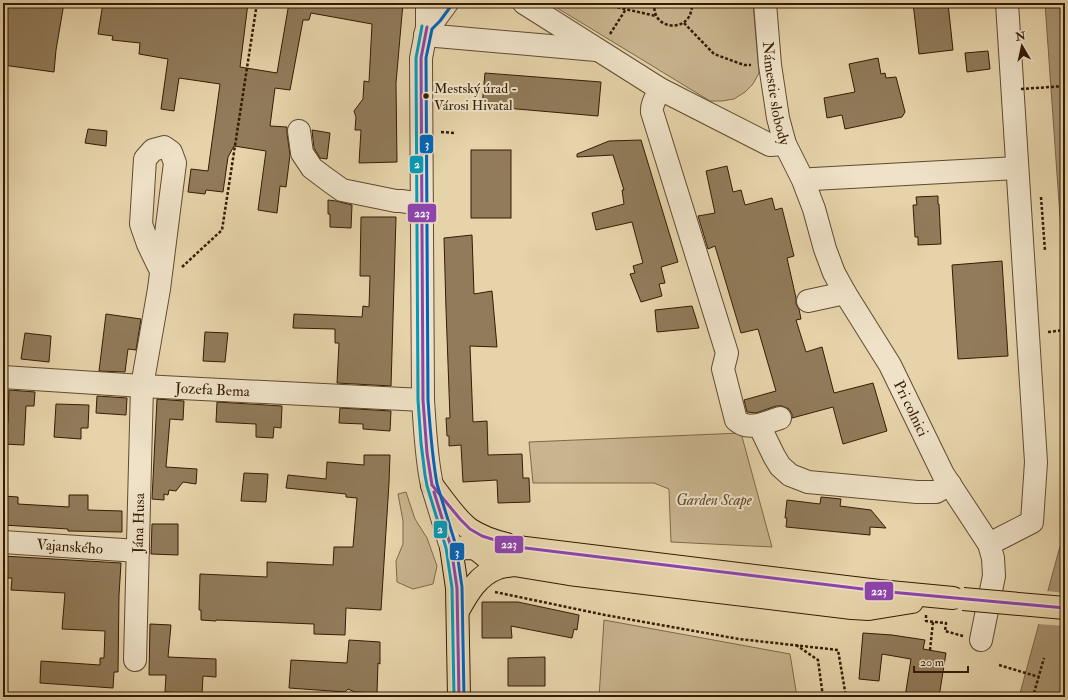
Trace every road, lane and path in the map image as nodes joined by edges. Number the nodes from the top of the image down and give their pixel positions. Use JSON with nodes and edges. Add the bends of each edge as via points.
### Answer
{"nodes":[{"id":1,"x":257,"y":3,"type":"edge"},
{"id":2,"x":427,"y":3,"type":"edge"},
{"id":3,"x":447,"y":3,"type":"edge"},
{"id":4,"x":524,"y":3,"type":"edge"},
{"id":5,"x":598,"y":3,"type":"edge"},
{"id":6,"x":655,"y":3,"type":"edge"},
{"id":7,"x":692,"y":3,"type":"edge"},
{"id":8,"x":765,"y":3,"type":"edge"},
{"id":9,"x":1007,"y":3,"type":"edge"},
{"id":10,"x":626,"y":9,"type":"junction"},
{"id":11,"x":656,"y":16,"type":"junction"},
{"id":12,"x":684,"y":23,"type":"junction"},
{"id":13,"x":426,"y":31,"type":"junction"},
{"id":14,"x":599,"y":51,"type":"junction"},
{"id":15,"x":758,"y":65,"type":"dead end"},
{"id":16,"x":1065,"y":86,"type":"edge"},
{"id":17,"x":660,"y":89,"type":"junction"},
{"id":18,"x":1022,"y":89,"type":"dead end"},
{"id":19,"x":299,"y":131,"type":"dead end"},
{"id":20,"x":439,"y":132,"type":"dead end"},
{"id":21,"x":455,"y":133,"type":"dead end"},
{"id":22,"x":785,"y":144,"type":"junction"},
{"id":23,"x":1017,"y":168,"type":"junction"},
{"id":24,"x":808,"y":180,"type":"junction"},
{"id":25,"x":422,"y":204,"type":"junction"},
{"id":26,"x":171,"y":269,"type":"joint"},
{"id":27,"x":845,"y":293,"type":"junction"},
{"id":28,"x":808,"y":300,"type":"dead end"},
{"id":29,"x":1065,"y":330,"type":"edge"},
{"id":30,"x":1044,"y":333,"type":"dead end"},
{"id":31,"x":3,"y":377,"type":"edge"},
{"id":32,"x":142,"y":386,"type":"junction"},
{"id":33,"x":422,"y":400,"type":"junction"},
{"id":34,"x":780,"y":418,"type":"dead end"},
{"id":35,"x":759,"y":425,"type":"junction"},
{"id":36,"x":950,"y":484,"type":"junction"},
{"id":37,"x":432,"y":485,"type":"junction"},
{"id":38,"x":3,"y":542,"type":"edge"},
{"id":39,"x":990,"y":544,"type":"junction"},
{"id":40,"x":451,"y":548,"type":"junction"},
{"id":41,"x":138,"y":552,"type":"junction"},
{"id":42,"x":515,"y":556,"type":"junction"},
{"id":43,"x":493,"y":591,"type":"dead end"},
{"id":44,"x":1065,"y":608,"type":"edge"},
{"id":45,"x":458,"y":611,"type":"junction"},
{"id":46,"x":926,"y":611,"type":"dead end"},
{"id":47,"x":933,"y":622,"type":"junction"},
{"id":48,"x":945,"y":631,"type":"dead end"},
{"id":49,"x":981,"y":640,"type":"dead end"},
{"id":50,"x":796,"y":645,"type":"junction"},
{"id":51,"x":930,"y":650,"type":"dead end"},
{"id":52,"x":1044,"y":658,"type":"dead end"},
{"id":53,"x":135,"y":660,"type":"dead end"},
{"id":54,"x":999,"y":665,"type":"dead end"},
{"id":55,"x":1039,"y":677,"type":"junction"},
{"id":56,"x":1034,"y":693,"type":"dead end"},
{"id":57,"x":459,"y":697,"type":"edge"},
{"id":58,"x":823,"y":697,"type":"edge"},
{"id":59,"x":846,"y":697,"type":"edge"}],
"edges":[{"from":1,"to":26,"type":"path","via":[[222,230]]},
{"from":2,"to":13,"type":"street"},
{"from":3,"to":13,"type":"street"},
{"from":4,"to":14,"type":"street"},
{"from":5,"to":10,"type":"path"},
{"from":6,"to":11,"type":"path"},
{"from":7,"to":12,"type":"path","via":[[691,15]]},
{"from":8,"to":22,"type":"street","name":"Námestie slobody","via":[[774,97]]},
{"from":9,"to":23,"type":"street"},
{"from":10,"to":11,"type":"path"},
{"from":10,"to":14,"type":"path"},
{"from":11,"to":12,"type":"path","via":[[663,24],[674,26]]},
{"from":12,"to":15,"type":"path","via":[[714,54],[744,65]]},
{"from":13,"to":14,"type":"street"},
{"from":13,"to":25,"type":"street","via":[[421,58]]},
{"from":14,"to":17,"type":"street"},
{"from":16,"to":18,"type":"path","bridge":true},
{"from":17,"to":22,"type":"street","via":[[770,146]]},
{"from":17,"to":35,"type":"street","via":[[652,112],[727,353],[722,369],[736,420],[750,426]]},
{"from":19,"to":25,"type":"street","via":[[302,153],[312,168],[342,190]]},
{"from":20,"to":21,"type":"path"},
{"from":22,"to":24,"type":"street","name":"Námestie slobody"},
{"from":23,"to":24,"type":"street"},
{"from":23,"to":39,"type":"street","via":[[1036,462],[1032,522]]},
{"from":24,"to":27,"type":"street","name":"Pri colnici","via":[[825,249]]},
{"from":25,"to":33,"type":"street"},
{"from":26,"to":32,"type":"street","name":"Jána Husa"},
{"from":27,"to":28,"type":"street"},
{"from":27,"to":36,"type":"street","name":"Pri colnici","via":[[890,365]]},
{"from":29,"to":30,"type":"path"},
{"from":31,"to":32,"type":"street","name":"Jozefa Bema"},
{"from":32,"to":33,"type":"street","name":"Jozefa Bema"},
{"from":32,"to":41,"type":"street","name":"Jána Husa"},
{"from":33,"to":37,"type":"street"},
{"from":34,"to":35,"type":"street"},
{"from":35,"to":36,"type":"street","via":[[780,466],[790,475],[808,482],[917,492],[936,492]]},
{"from":36,"to":39,"type":"street","name":"Pri colnici"},
{"from":37,"to":40,"type":"street"},
{"from":37,"to":42,"type":"main road","via":[[470,529],[496,541]]},
{"from":38,"to":41,"type":"street","name":"Vajanského"},
{"from":39,"to":49,"type":"street","name":"Pri colnici","via":[[994,576]]},
{"from":40,"to":42,"type":"main road","via":[[491,547]]},
{"from":40,"to":45,"type":"main road"},
{"from":41,"to":53,"type":"street","name":"Jána Husa"},
{"from":42,"to":44,"type":"main road","bridge":true},
{"from":42,"to":45,"type":"main road","via":[[480,579]]},
{"from":43,"to":50,"type":"path","via":[[605,615],[732,637]]},
{"from":45,"to":57,"type":"main road"},
{"from":46,"to":47,"type":"path","via":[[926,622]]},
{"from":47,"to":48,"type":"path","via":[[946,623]]},
{"from":47,"to":51,"type":"path"},
{"from":50,"to":58,"type":"path","via":[[818,660]]},
{"from":50,"to":59,"type":"path","via":[[838,650]]},
{"from":52,"to":55,"type":"path"},
{"from":54,"to":55,"type":"path"},
{"from":55,"to":56,"type":"path"}]}
